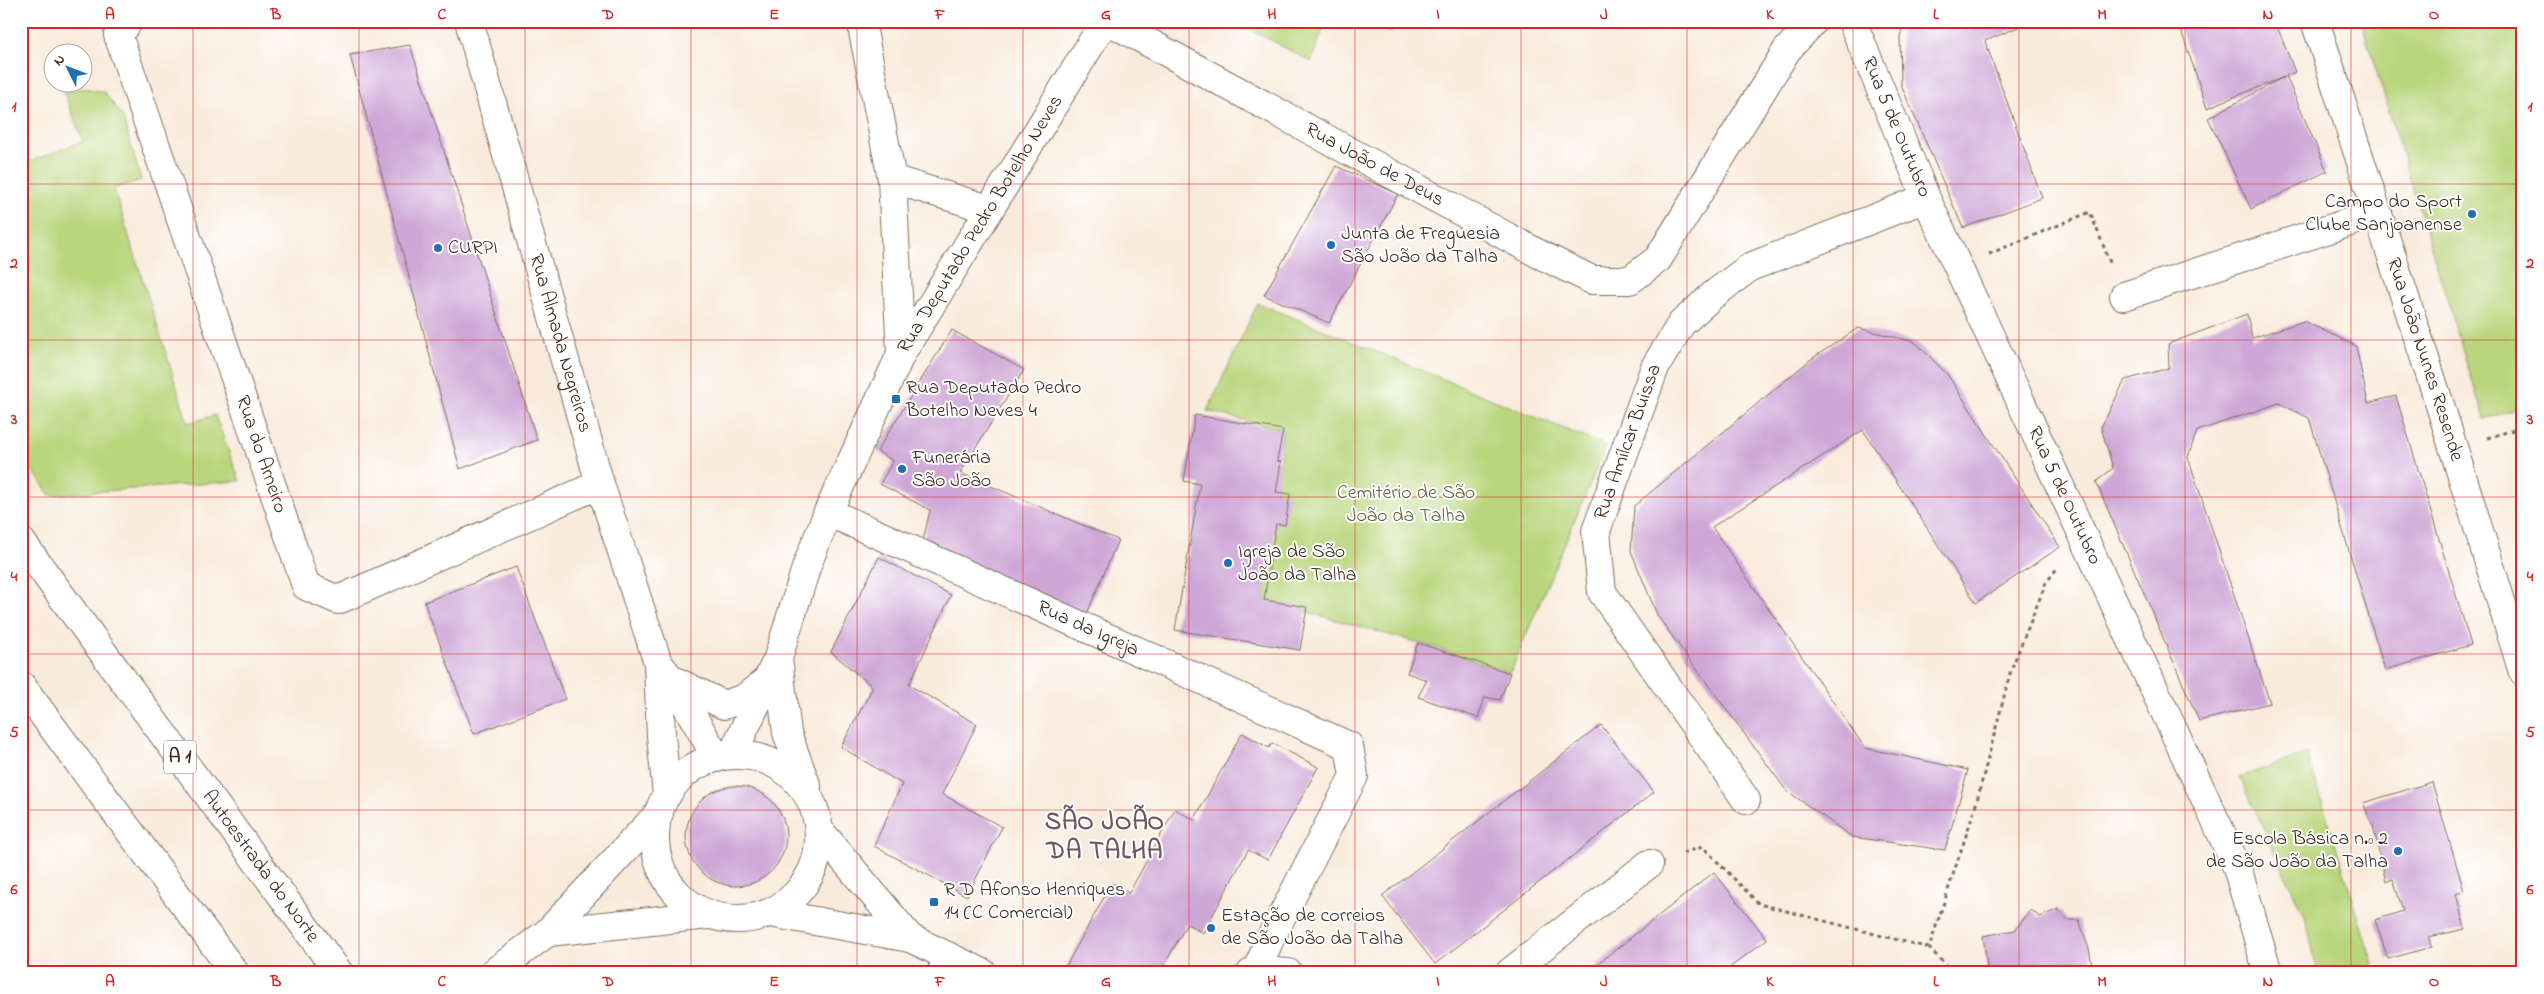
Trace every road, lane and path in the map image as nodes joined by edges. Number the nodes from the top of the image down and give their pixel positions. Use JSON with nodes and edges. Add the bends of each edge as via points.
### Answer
{"nodes":[{"id":1,"x":129,"y":21,"type":"edge"},
{"id":2,"x":469,"y":21,"type":"edge"},
{"id":3,"x":861,"y":21,"type":"edge"},
{"id":4,"x":1107,"y":21,"type":"edge"},
{"id":5,"x":1814,"y":21,"type":"edge"},
{"id":6,"x":1852,"y":21,"type":"edge"},
{"id":7,"x":2315,"y":21,"type":"edge"},
{"id":8,"x":892,"y":179,"type":"junction"},
{"id":9,"x":1926,"y":198,"type":"junction"},
{"id":10,"x":989,"y":210,"type":"junction"},
{"id":11,"x":2378,"y":213,"type":"junction"},
{"id":12,"x":1958,"y":266,"type":"junction"},
{"id":13,"x":2124,"y":296,"type":"joint"},
{"id":14,"x":901,"y":354,"type":"junction"},
{"id":15,"x":600,"y":484,"type":"junction"},
{"id":16,"x":828,"y":512,"type":"junction"},
{"id":17,"x":2082,"y":534,"type":"junction"},
{"id":18,"x":21,"y":541,"type":"edge"},
{"id":19,"x":773,"y":669,"type":"junction"},
{"id":20,"x":665,"y":671,"type":"junction"},
{"id":21,"x":2523,"y":672,"type":"edge"},
{"id":22,"x":21,"y":685,"type":"edge"},
{"id":23,"x":724,"y":756,"type":"junction"},
{"id":24,"x":1746,"y":800,"type":"dead end"},
{"id":25,"x":663,"y":804,"type":"junction"},
{"id":26,"x":817,"y":819,"type":"junction"},
{"id":27,"x":1649,"y":864,"type":"joint"},
{"id":28,"x":770,"y":913,"type":"junction"},
{"id":29,"x":708,"y":915,"type":"junction"},
{"id":30,"x":548,"y":932,"type":"junction"},
{"id":31,"x":910,"y":938,"type":"junction"},
{"id":32,"x":1929,"y":948,"type":"junction"},
{"id":33,"x":939,"y":962,"type":"edge"},
{"id":34,"x":1254,"y":972,"type":"edge"},
{"id":35,"x":235,"y":973,"type":"edge"},
{"id":36,"x":339,"y":973,"type":"edge"},
{"id":37,"x":493,"y":973,"type":"edge"},
{"id":38,"x":983,"y":973,"type":"edge"},
{"id":39,"x":1288,"y":973,"type":"edge"},
{"id":40,"x":1509,"y":973,"type":"edge"},
{"id":41,"x":1954,"y":973,"type":"edge"},
{"id":42,"x":2268,"y":973,"type":"edge"}],
"edges":[{"from":1,"to":15,"type":"main road","name":"Rua do Arneiro","via":[[118,35],[306,586],[338,600]]},
{"from":2,"to":15,"type":"main road","name":"Rua Almada Negreiros"},
{"from":3,"to":8,"type":"main road"},
{"from":4,"to":5,"type":"main road","name":"Rua João de Deus","via":[[1592,280],[1630,280],[1658,259],[1787,50]]},
{"from":4,"to":10,"type":"main road","name":"Rua Deputado Pedro Botelho Neves"},
{"from":6,"to":9,"type":"main road","name":"Rua 5 de Outubro"},
{"from":7,"to":11,"type":"main road","name":"Rua João Nunes Resende"},
{"from":8,"to":10,"type":"main road"},
{"from":8,"to":14,"type":"main road"},
{"from":9,"to":12,"type":"main road","name":"Rua 5 de Outubro"},
{"from":9,"to":24,"type":"main road","name":"Rua Amílcar Buissa","via":[[1750,267],[1681,324],[1655,367],[1596,531],[1602,592]]},
{"from":10,"to":14,"type":"main road","name":"Rua Deputado Pedro Botelho Neves"},
{"from":11,"to":13,"type":"main road"},
{"from":11,"to":21,"type":"main road","name":"Rua João Nunes Resende"},
{"from":12,"to":13,"type":"path","via":[[2090,212]]},
{"from":12,"to":17,"type":"main road","name":"Rua 5 de Outubro"},
{"from":14,"to":16,"type":"main road","name":"Rua Deputado Pedro Botelho Neves"},
{"from":15,"to":20,"type":"main road","name":"Rua Almada Negreiros"},
{"from":16,"to":19,"type":"main road","name":"Rua Deputado Pedro Botelho Neves","via":[[806,565]]},
{"from":16,"to":34,"type":"main road","name":"Rua da Igreja","via":[[1349,746],[1354,776]]},
{"from":17,"to":32,"type":"path","via":[[2046,583],[2011,670],[1975,808]]},
{"from":17,"to":42,"type":"main road","name":"Rua 5 de Outubro","via":[[2237,867]]},
{"from":18,"to":36,"type":"main road","name":"Autoestrada do Norte","number":"A 1"},
{"from":19,"to":20,"type":"main road","via":[[745,698],[724,705]]},
{"from":19,"to":23,"type":"main road","name":"Rua Deputado Pedro Botelho Neves"},
{"from":19,"to":26,"type":"main road","name":"Rua Deputado Pedro Botelho Neves","via":[[787,733]]},
{"from":20,"to":23,"type":"main road","name":"Rua Almada Negreiros"},
{"from":20,"to":25,"type":"main road","name":"Rua Almada Negreiros","via":[[661,736]]},
{"from":22,"to":35,"type":"main road"},
{"from":23,"to":25,"type":"main road","via":[[697,766],[680,778]]},
{"from":23,"to":26,"type":"main road","via":[[758,757],[782,767],[801,784]]},
{"from":25,"to":29,"type":"main road","via":[[655,837],[658,862],[670,885],[687,902]]},
{"from":25,"to":30,"type":"main road"},
{"from":26,"to":28,"type":"main road","via":[[818,856],[808,880],[792,900]]},
{"from":26,"to":31,"type":"main road"},
{"from":27,"to":32,"type":"path","via":[[1704,847],[1759,904]]},
{"from":27,"to":40,"type":"main road"},
{"from":28,"to":29,"type":"main road","via":[[750,919]]},
{"from":28,"to":31,"type":"main road"},
{"from":29,"to":30,"type":"main road"},
{"from":30,"to":37,"type":"main road"},
{"from":31,"to":33,"type":"main road"},
{"from":32,"to":41,"type":"path"},
{"from":33,"to":38,"type":"main road"},
{"from":34,"to":39,"type":"main road"}]}
